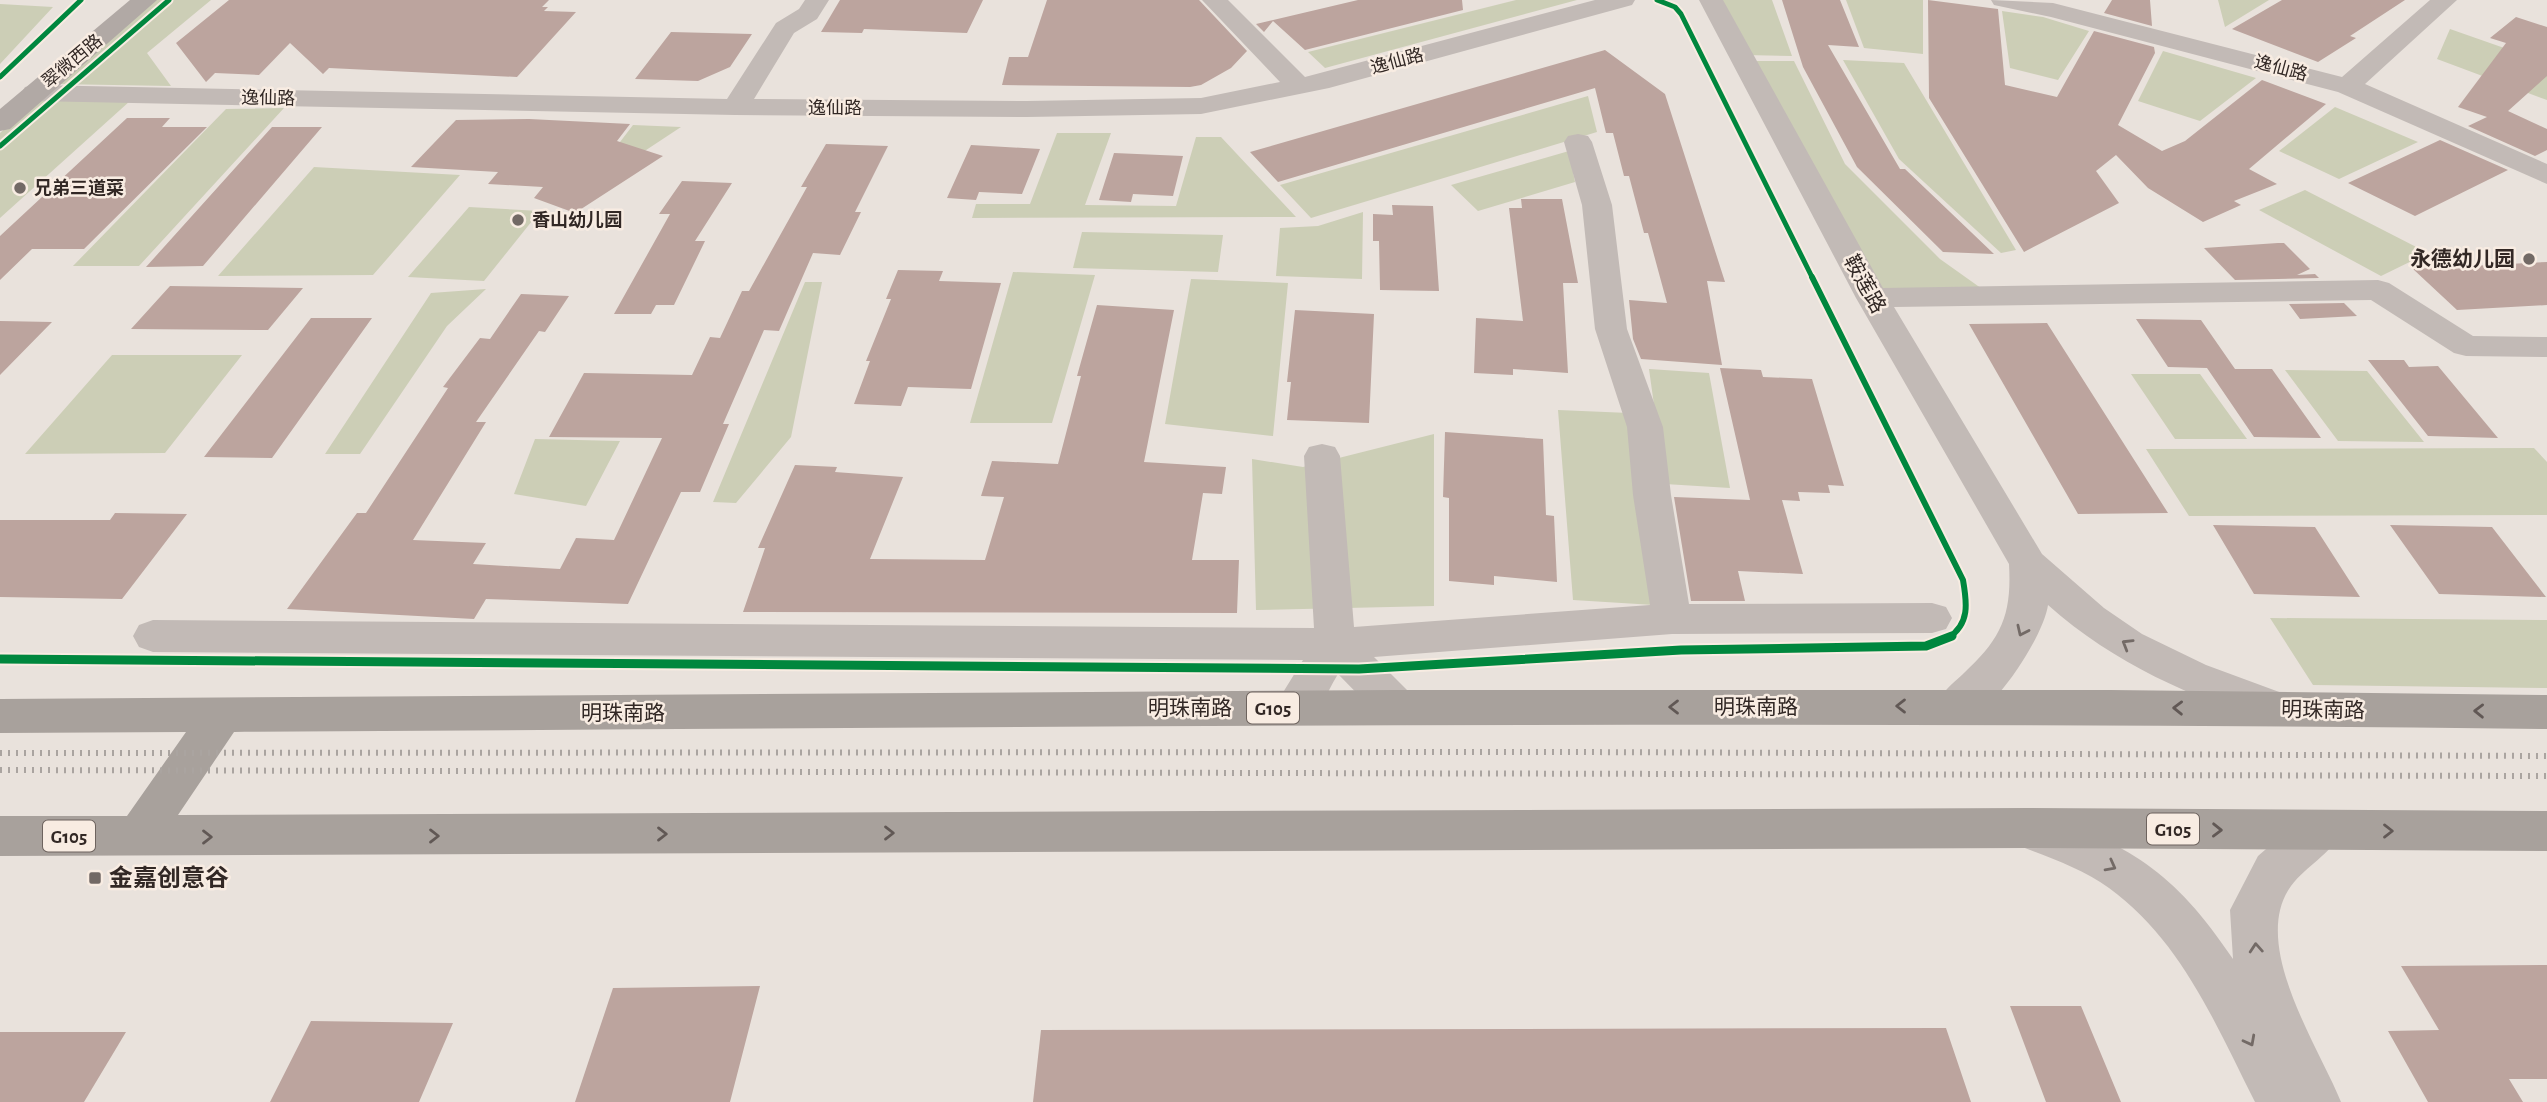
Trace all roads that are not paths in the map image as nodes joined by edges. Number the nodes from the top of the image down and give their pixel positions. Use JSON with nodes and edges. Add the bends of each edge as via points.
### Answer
{"nodes":[{"id":1,"x":113,"y":0,"type":"edge"},
{"id":2,"x":145,"y":0,"type":"edge"},
{"id":3,"x":817,"y":0,"type":"edge"},
{"id":4,"x":1214,"y":0,"type":"edge"},
{"id":5,"x":1623,"y":0,"type":"edge"},
{"id":6,"x":1711,"y":0,"type":"edge"},
{"id":7,"x":2445,"y":0,"type":"edge"},
{"id":8,"x":2018,"y":1,"type":"edge"},
{"id":9,"x":1299,"y":86,"type":"junction"},
{"id":10,"x":2347,"y":86,"type":"junction"},
{"id":11,"x":0,"y":91,"type":"edge"},
{"id":12,"x":34,"y":93,"type":"junction"},
{"id":13,"x":735,"y":107,"type":"junction"},
{"id":14,"x":0,"y":123,"type":"edge"},
{"id":15,"x":1578,"y":142,"type":"dead end"},
{"id":16,"x":2547,"y":175,"type":"edge"},
{"id":17,"x":1872,"y":298,"type":"junction"},
{"id":18,"x":2547,"y":347,"type":"edge"},
{"id":19,"x":1322,"y":456,"type":"dead end"},
{"id":20,"x":2028,"y":564,"type":"junction"},
{"id":21,"x":1932,"y":618,"type":"dead end"},
{"id":22,"x":1672,"y":619,"type":"junction"},
{"id":23,"x":153,"y":636,"type":"dead end"},
{"id":24,"x":1335,"y":644,"type":"junction"},
{"id":25,"x":1956,"y":706,"type":"junction"},
{"id":26,"x":1397,"y":707,"type":"junction"},
{"id":27,"x":1295,"y":708,"type":"junction"},
{"id":28,"x":2279,"y":709,"type":"junction"},
{"id":29,"x":2547,"y":712,"type":"edge"},
{"id":30,"x":0,"y":716,"type":"edge"},
{"id":31,"x":221,"y":716,"type":"junction"},
{"id":32,"x":2026,"y":828,"type":"junction"},
{"id":33,"x":2319,"y":831,"type":"junction"},
{"id":34,"x":2547,"y":831,"type":"edge"},
{"id":35,"x":0,"y":836,"type":"edge"},
{"id":36,"x":138,"y":837,"type":"junction"},
{"id":37,"x":2283,"y":1102,"type":"edge"},
{"id":38,"x":2315,"y":1102,"type":"edge"}],
"edges":[{"from":1,"to":11,"type":"main road","name":"翠微西路"},
{"from":2,"to":12,"type":"main road","name":"翠微西路"},
{"from":3,"to":13,"type":"street","via":[[808,14],[785,27]]},
{"from":4,"to":9,"type":"street"},
{"from":5,"to":9,"type":"street","name":"逸仙路"},
{"from":6,"to":17,"type":"street","name":"鞍莲路"},
{"from":7,"to":10,"type":"street"},
{"from":8,"to":10,"type":"street","name":"逸仙路"},
{"from":9,"to":13,"type":"street","name":"逸仙路","via":[[1200,106]]},
{"from":10,"to":16,"type":"street","name":"逸仙路"},
{"from":12,"to":13,"type":"street","name":"逸仙路"},
{"from":12,"to":14,"type":"main road","name":"翠微西路"},
{"from":15,"to":22,"type":"street","via":[[1597,205],[1611,329],[1645,427]]},
{"from":17,"to":18,"type":"street","via":[[2378,290],[2466,346]]},
{"from":17,"to":20,"type":"street","name":"鞍莲路"},
{"from":19,"to":24,"type":"street"},
{"from":20,"to":25,"type":"street","one_way":true,"via":[[2031,603],[2021,635],[2000,664]]},
{"from":28,"to":20,"type":"street","one_way":true,"via":[[2202,682],[2128,645],[2090,620]]},
{"from":21,"to":22,"type":"street"},
{"from":22,"to":24,"type":"street"},
{"from":23,"to":24,"type":"street"},
{"from":24,"to":26,"type":"street"},
{"from":24,"to":27,"type":"street"},
{"from":25,"to":26,"type":"highway","name":"明珠南路","number":"G105","one_way":true},
{"from":28,"to":25,"type":"highway","name":"明珠南路","number":"G105","one_way":true},
{"from":26,"to":27,"type":"highway","name":"明珠南路","number":"G105"},
{"from":27,"to":31,"type":"highway","name":"明珠南路","number":"G105"},
{"from":29,"to":28,"type":"highway","name":"明珠南路","number":"G105","one_way":true},
{"from":30,"to":31,"type":"highway","name":"明珠南路","number":"G105"},
{"from":31,"to":36,"type":"highway"},
{"from":32,"to":33,"type":"highway","number":"G105","one_way":true},
{"from":36,"to":32,"type":"highway","number":"G105","one_way":true},
{"from":32,"to":37,"type":"street","one_way":true,"via":[[2125,873],[2161,903],[2207,960]]},
{"from":33,"to":34,"type":"highway","number":"G105","one_way":true},
{"from":38,"to":33,"type":"street","one_way":true,"via":[[2287,1050],[2258,971],[2254,910],[2275,871]]},
{"from":35,"to":36,"type":"highway","number":"G105"}]}
